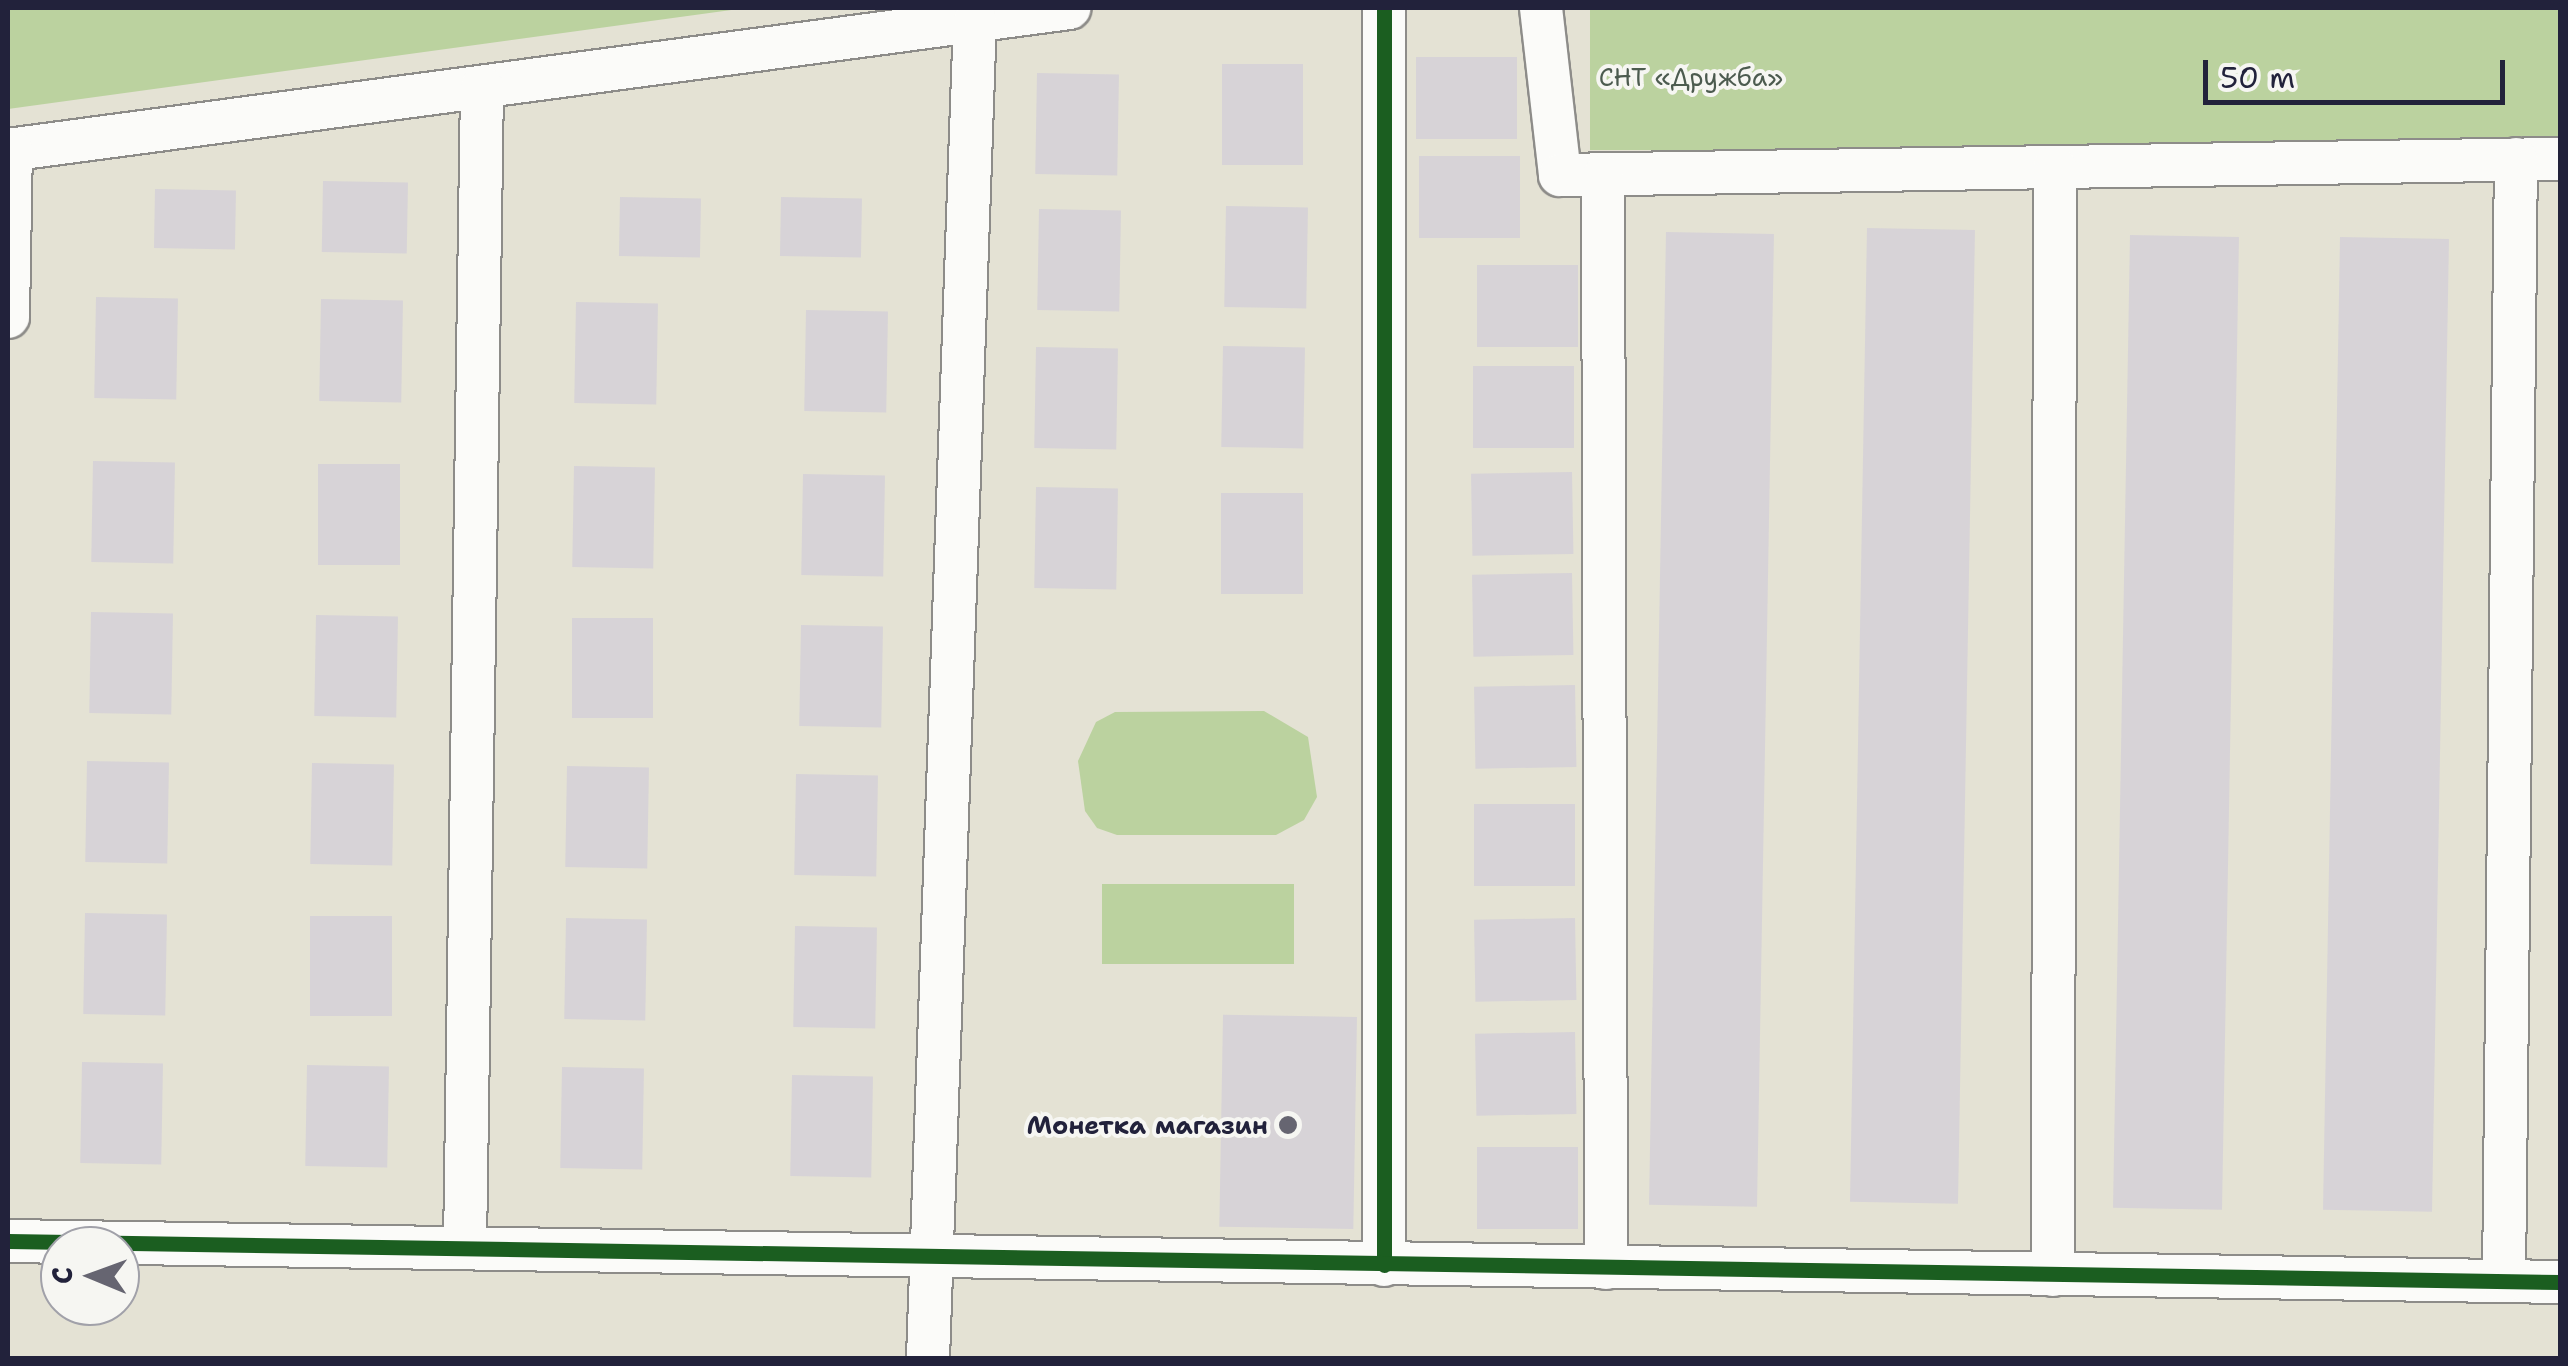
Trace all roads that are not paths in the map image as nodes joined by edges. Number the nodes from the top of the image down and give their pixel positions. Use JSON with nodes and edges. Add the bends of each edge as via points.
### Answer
{"nodes":[{"id":1,"x":1070,"y":8,"type":"edge"},
{"id":2,"x":1384,"y":8,"type":"edge"},
{"id":3,"x":1541,"y":8,"type":"edge"},
{"id":4,"x":975,"y":21,"type":"junction"},
{"id":5,"x":482,"y":87,"type":"junction"},
{"id":6,"x":9,"y":150,"type":"edge"},
{"id":7,"x":2560,"y":159,"type":"edge"},
{"id":8,"x":2516,"y":160,"type":"junction"},
{"id":9,"x":2055,"y":168,"type":"junction"},
{"id":10,"x":1603,"y":177,"type":"junction"},
{"id":11,"x":8,"y":317,"type":"edge"},
{"id":12,"x":8,"y":1241,"type":"edge"},
{"id":13,"x":466,"y":1246,"type":"junction"},
{"id":14,"x":930,"y":1260,"type":"junction"},
{"id":15,"x":1384,"y":1265,"type":"junction"},
{"id":16,"x":1606,"y":1268,"type":"junction"},
{"id":17,"x":2054,"y":1274,"type":"junction"},
{"id":18,"x":2504,"y":1281,"type":"junction"},
{"id":19,"x":2560,"y":1282,"type":"edge"},
{"id":20,"x":928,"y":1358,"type":"edge"}],
"edges":[{"from":1,"to":4,"type":"street"},
{"from":2,"to":15,"type":"street"},
{"from":3,"to":10,"type":"street","via":[[1560,175]]},
{"from":4,"to":5,"type":"street"},
{"from":4,"to":14,"type":"street"},
{"from":5,"to":6,"type":"street"},
{"from":5,"to":13,"type":"street"},
{"from":6,"to":11,"type":"street"},
{"from":7,"to":8,"type":"street"},
{"from":8,"to":9,"type":"street"},
{"from":8,"to":18,"type":"street"},
{"from":9,"to":10,"type":"street"},
{"from":9,"to":17,"type":"street"},
{"from":10,"to":16,"type":"street"},
{"from":12,"to":13,"type":"street"},
{"from":13,"to":14,"type":"street"},
{"from":14,"to":15,"type":"street"},
{"from":14,"to":20,"type":"street"},
{"from":15,"to":16,"type":"street"},
{"from":16,"to":17,"type":"street"},
{"from":17,"to":18,"type":"street"},
{"from":18,"to":19,"type":"street"}]}
